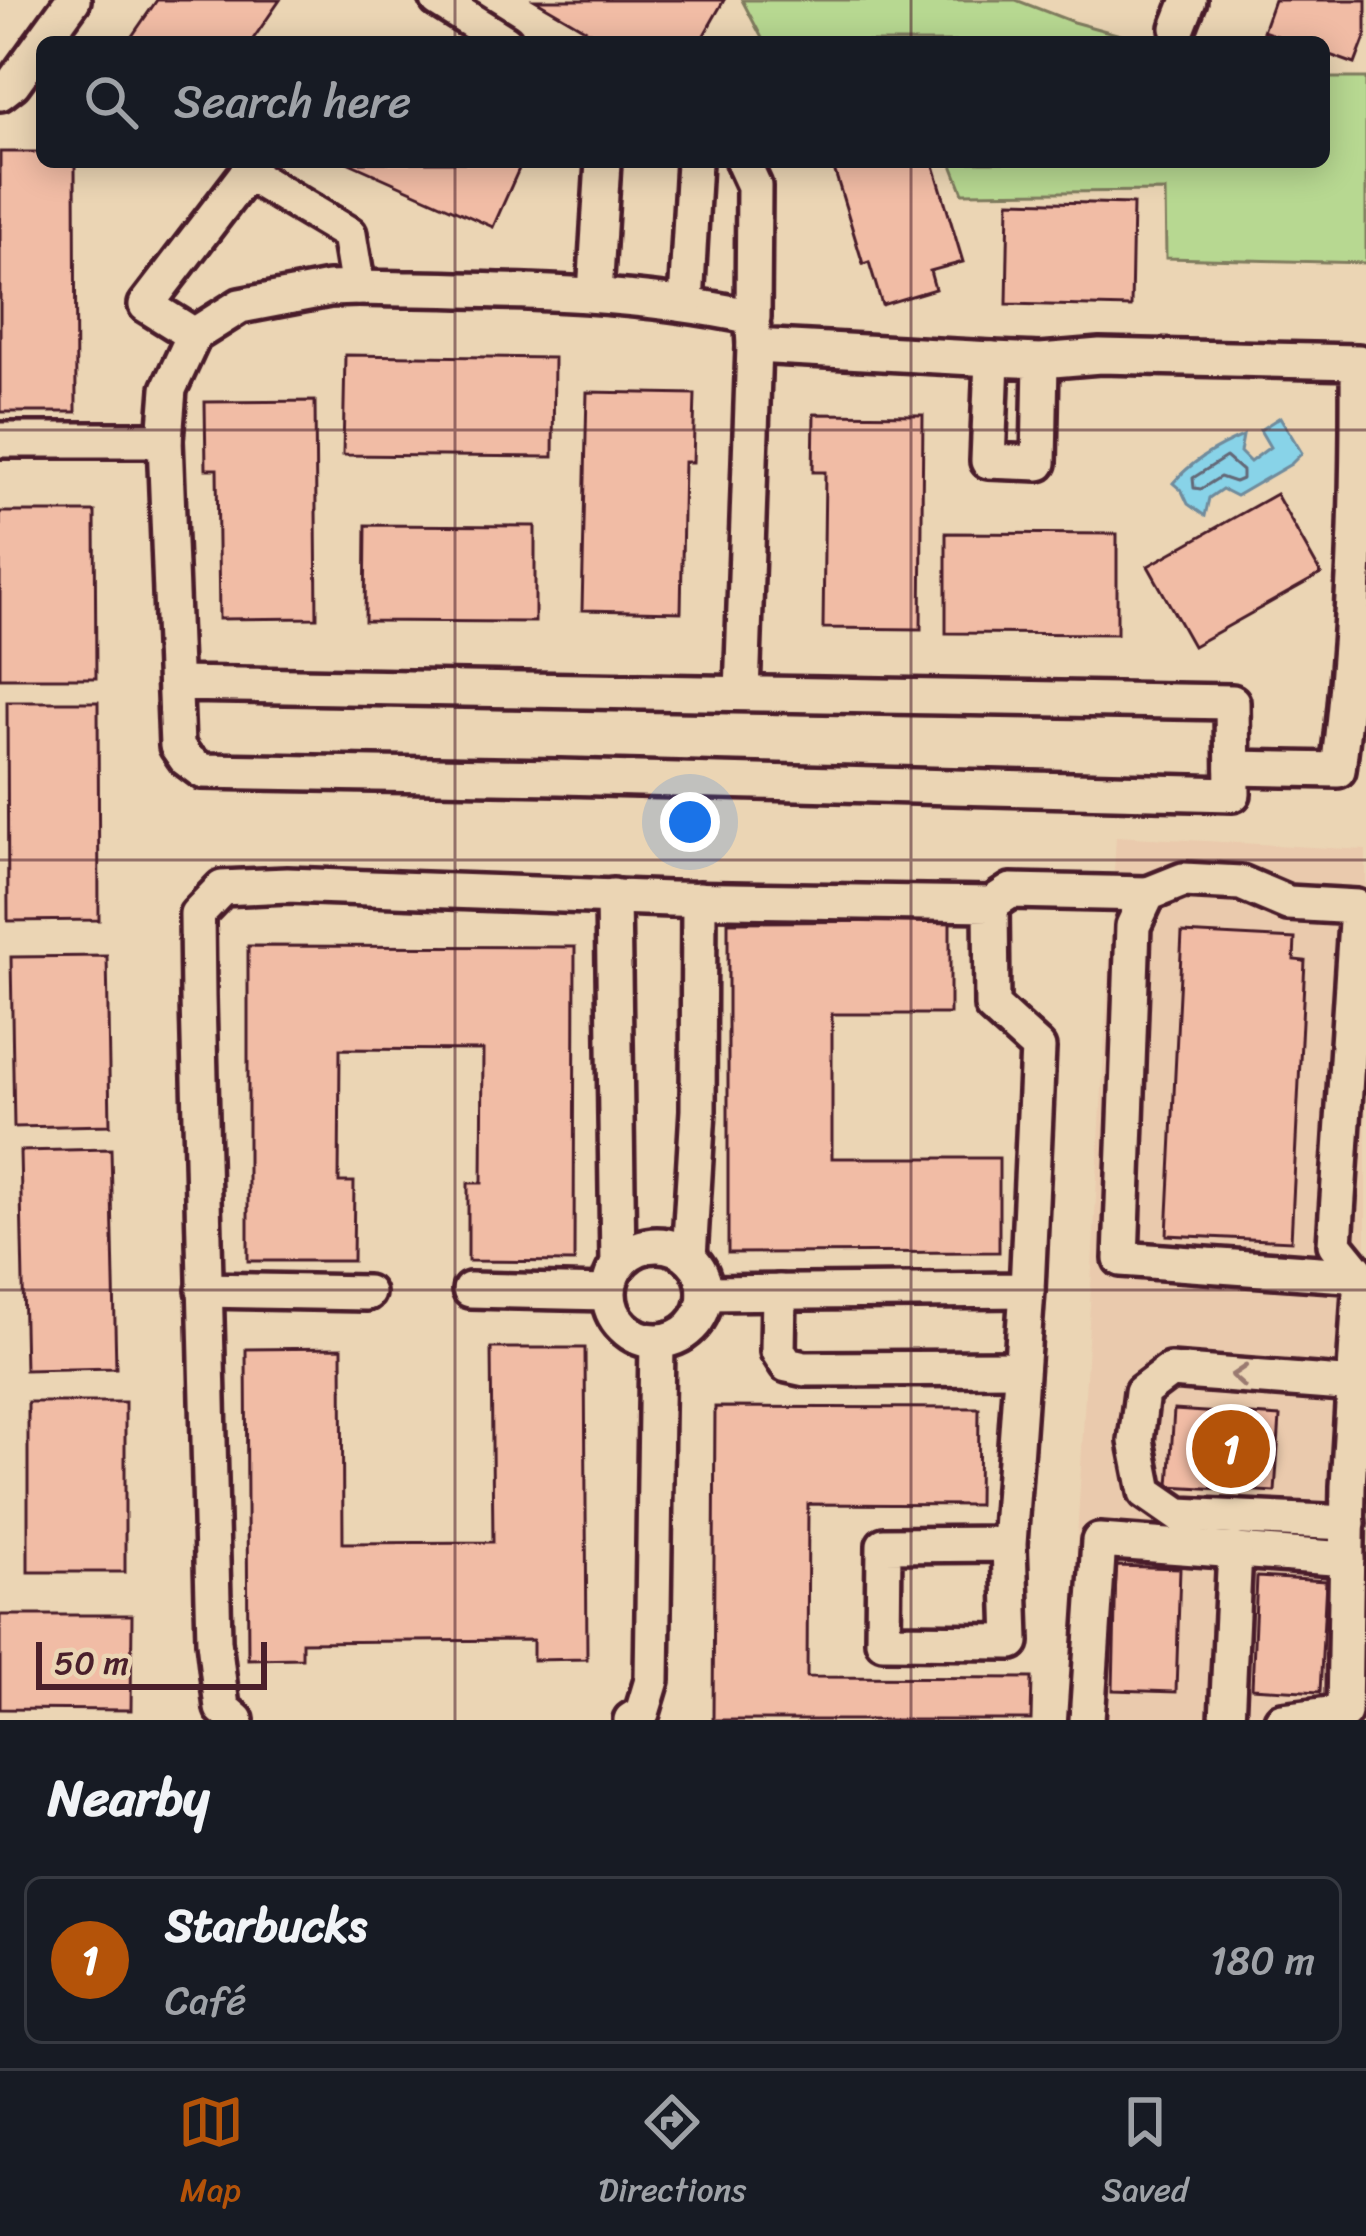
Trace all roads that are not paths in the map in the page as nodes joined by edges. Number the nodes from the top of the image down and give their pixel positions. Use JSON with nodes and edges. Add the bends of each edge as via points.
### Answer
{"nodes":[{"id":1,"x":73,"y":0,"type":"edge"},
{"id":2,"x":438,"y":0,"type":"edge"},
{"id":3,"x":47,"y":36,"type":"edge"},
{"id":4,"x":495,"y":36,"type":"edge"},
{"id":5,"x":36,"y":51,"type":"edge"},
{"id":6,"x":0,"y":93,"type":"edge"},
{"id":7,"x":603,"y":168,"type":"edge"},
{"id":8,"x":694,"y":168,"type":"edge"},
{"id":9,"x":746,"y":168,"type":"edge"},
{"id":10,"x":358,"y":288,"type":"junction"},
{"id":11,"x":595,"y":294,"type":"junction"},
{"id":12,"x":686,"y":303,"type":"junction"},
{"id":13,"x":753,"y":332,"type":"junction"},
{"id":14,"x":194,"y":334,"type":"junction"},
{"id":15,"x":992,"y":358,"type":"junction"},
{"id":16,"x":1041,"y":361,"type":"junction"},
{"id":17,"x":0,"y":440,"type":"edge"},
{"id":18,"x":165,"y":440,"type":"junction"},
{"id":19,"x":1358,"y":651,"type":"edge"},
{"id":20,"x":175,"y":684,"type":"junction"},
{"id":21,"x":742,"y":692,"type":"junction"},
{"id":22,"x":1233,"y":768,"type":"junction"},
{"id":23,"x":1148,"y":895,"type":"junction"},
{"id":24,"x":613,"y":896,"type":"junction"},
{"id":25,"x":699,"y":899,"type":"junction"},
{"id":26,"x":991,"y":904,"type":"junction"},
{"id":27,"x":1354,"y":1121,"type":"edge"},
{"id":28,"x":689,"y":1257,"type":"junction"},
{"id":29,"x":1361,"y":1276,"type":"junction"},
{"id":30,"x":613,"y":1278,"type":"junction"},
{"id":31,"x":204,"y":1290,"type":"junction"},
{"id":32,"x":470,"y":1290,"type":"dead end"},
{"id":33,"x":1027,"y":1290,"type":"junction"},
{"id":34,"x":779,"y":1292,"type":"junction"},
{"id":35,"x":367,"y":1293,"type":"dead end"},
{"id":36,"x":705,"y":1293,"type":"junction"},
{"id":37,"x":657,"y":1342,"type":"junction"},
{"id":38,"x":1021,"y":1368,"type":"junction"},
{"id":39,"x":1356,"y":1385,"type":"junction"},
{"id":40,"x":1357,"y":1486,"type":"edge"},
{"id":41,"x":1348,"y":1523,"type":"junction"},
{"id":42,"x":1009,"y":1544,"type":"junction"},
{"id":43,"x":1235,"y":1550,"type":"junction"},
{"id":44,"x":1347,"y":1559,"type":"junction"},
{"id":45,"x":236,"y":1720,"type":"edge"},
{"id":46,"x":631,"y":1720,"type":"edge"},
{"id":47,"x":1087,"y":1720,"type":"edge"},
{"id":48,"x":1227,"y":1720,"type":"edge"},
{"id":49,"x":1282,"y":1720,"type":"edge"}],
"edges":[{"from":1,"to":3,"type":"lane"},
{"from":2,"to":4,"type":"lane"},
{"from":5,"to":6,"type":"lane"},
{"from":7,"to":11,"type":"lane"},
{"from":8,"to":12,"type":"lane"},
{"from":9,"to":13,"type":"lane","via":[[754,186]]},
{"from":10,"to":11,"type":"lane"},
{"from":10,"to":14,"type":"lane","via":[[240,306]]},
{"from":10,"to":14,"type":"lane","via":[[349,234],[247,173],[146,305]]},
{"from":11,"to":12,"type":"lane"},
{"from":12,"to":13,"type":"lane"},
{"from":13,"to":15,"type":"lane"},
{"from":13,"to":21,"type":"lane"},
{"from":14,"to":18,"type":"lane","via":[[169,388]]},
{"from":15,"to":16,"type":"lane"},
{"from":15,"to":16,"type":"lane","via":[[988,460],[1039,463]]},
{"from":16,"to":19,"type":"lane","via":[[1358,362]]},
{"from":17,"to":18,"type":"lane"},
{"from":18,"to":20,"type":"lane"},
{"from":19,"to":22,"type":"lane","via":[[1338,770]]},
{"from":20,"to":21,"type":"lane"},
{"from":20,"to":22,"type":"lane","via":[[177,746],[202,771],[1233,794]]},
{"from":21,"to":22,"type":"lane","via":[[1232,702]]},
{"from":23,"to":26,"type":"lane","via":[[1011,891]]},
{"from":23,"to":27,"type":"lane","via":[[1183,880],[1241,883],[1288,903],[1357,907]]},
{"from":23,"to":29,"type":"lane","via":[[1133,926],[1121,1258]]},
{"from":24,"to":25,"type":"lane"},
{"from":24,"to":30,"type":"lane"},
{"from":24,"to":31,"type":"lane","via":[[222,888],[197,914]]},
{"from":25,"to":26,"type":"lane"},
{"from":25,"to":28,"type":"lane"},
{"from":26,"to":33,"type":"lane","via":[[992,1006],[1038,1048]]},
{"from":27,"to":29,"type":"lane","via":[[1334,1244]]},
{"from":28,"to":30,"type":"lane","via":[[665,1245],[639,1248]]},
{"from":28,"to":36,"type":"lane"},
{"from":29,"to":39,"type":"lane"},
{"from":30,"to":32,"type":"lane"},
{"from":30,"to":37,"type":"lane","via":[[615,1320]]},
{"from":31,"to":35,"type":"lane"},
{"from":31,"to":45,"type":"lane","via":[[214,1642],[222,1708]]},
{"from":33,"to":34,"type":"lane"},
{"from":33,"to":38,"type":"lane"},
{"from":34,"to":36,"type":"lane"},
{"from":34,"to":38,"type":"lane","via":[[778,1351],[787,1365]]},
{"from":36,"to":37,"type":"lane","via":[[692,1328]]},
{"from":37,"to":46,"type":"lane","via":[[652,1680],[642,1713]]},
{"from":38,"to":42,"type":"lane"},
{"from":39,"to":40,"type":"lane"},
{"from":39,"to":41,"type":"lane","one_way":true,"via":[[1170,1371],[1142,1392],[1136,1441],[1146,1492],[1179,1515]]},
{"from":40,"to":41,"type":"lane"},
{"from":41,"to":44,"type":"lane"},
{"from":42,"to":42,"type":"lane","via":[[884,1545],[883,1641],[1012,1642]]},
{"from":43,"to":44,"type":"lane"},
{"from":43,"to":47,"type":"lane","via":[[1099,1541]]},
{"from":43,"to":48,"type":"lane"},
{"from":44,"to":49,"type":"lane","via":[[1344,1712]]}]}
